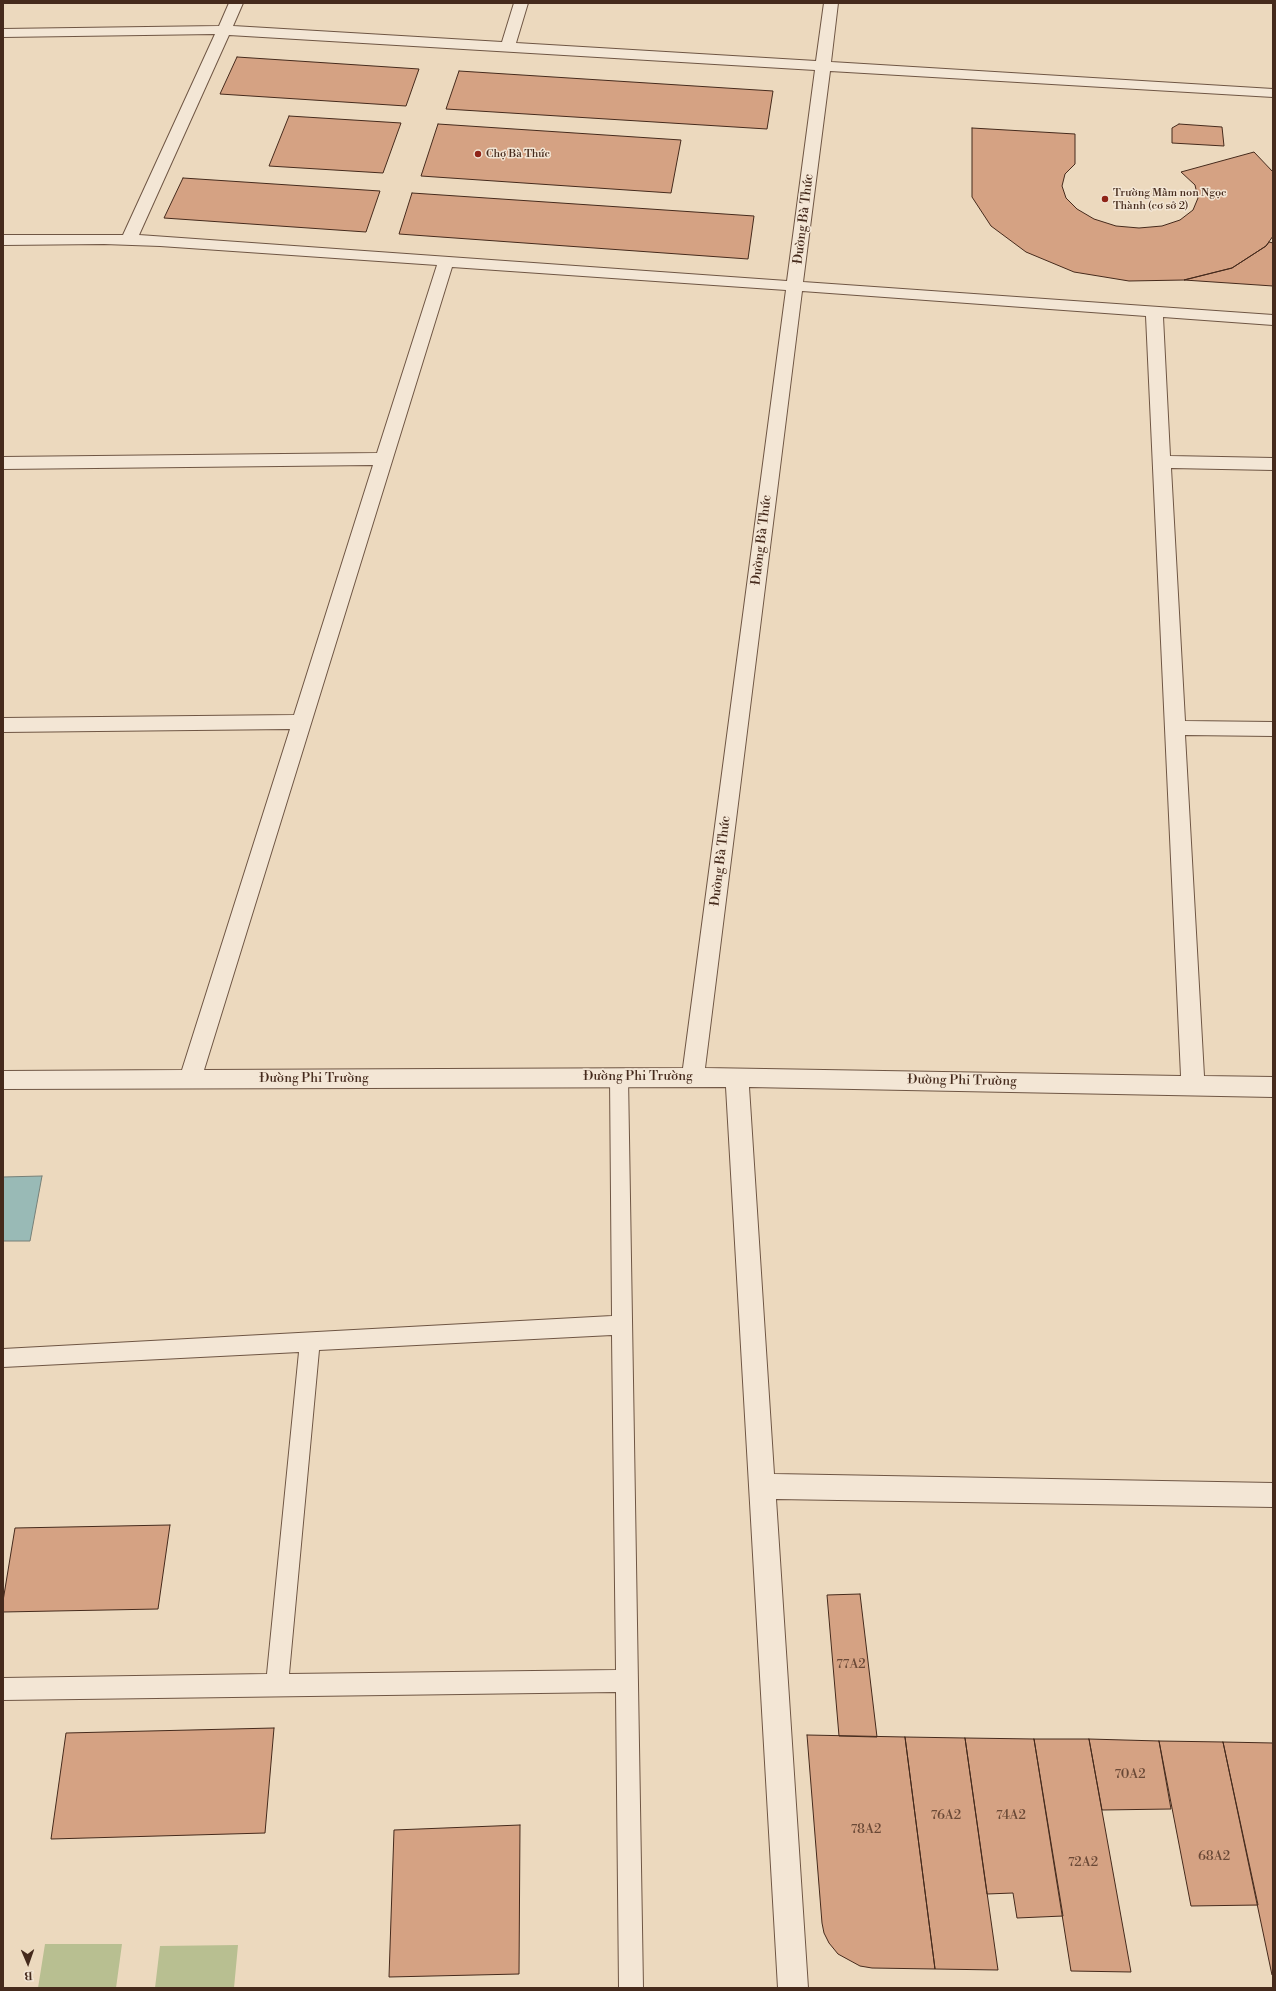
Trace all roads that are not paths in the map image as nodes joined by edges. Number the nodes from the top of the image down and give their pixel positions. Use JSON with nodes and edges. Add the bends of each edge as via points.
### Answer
{"nodes":[{"id":1,"x":236,"y":3,"type":"edge"},
{"id":2,"x":521,"y":3,"type":"edge"},
{"id":3,"x":831,"y":3,"type":"edge"},
{"id":4,"x":223,"y":30,"type":"junction"},
{"id":5,"x":3,"y":33,"type":"edge"},
{"id":6,"x":508,"y":46,"type":"junction"},
{"id":7,"x":823,"y":65,"type":"junction"},
{"id":8,"x":1273,"y":93,"type":"edge"},
{"id":9,"x":3,"y":240,"type":"edge"},
{"id":10,"x":129,"y":240,"type":"junction"},
{"id":11,"x":446,"y":261,"type":"junction"},
{"id":12,"x":795,"y":286,"type":"junction"},
{"id":13,"x":1154,"y":311,"type":"junction"},
{"id":14,"x":1273,"y":320,"type":"edge"},
{"id":15,"x":384,"y":459,"type":"junction"},
{"id":16,"x":1162,"y":462,"type":"junction"},
{"id":17,"x":3,"y":463,"type":"edge"},
{"id":18,"x":1273,"y":464,"type":"edge"},
{"id":19,"x":302,"y":722,"type":"junction"},
{"id":20,"x":3,"y":725,"type":"edge"},
{"id":21,"x":1175,"y":728,"type":"junction"},
{"id":22,"x":1273,"y":729,"type":"edge"},
{"id":23,"x":619,"y":1077,"type":"junction"},
{"id":24,"x":693,"y":1077,"type":"junction"},
{"id":25,"x":737,"y":1077,"type":"junction"},
{"id":26,"x":190,"y":1079,"type":"junction"},
{"id":27,"x":3,"y":1080,"type":"edge"},
{"id":28,"x":1193,"y":1085,"type":"junction"},
{"id":29,"x":1273,"y":1087,"type":"edge"},
{"id":30,"x":623,"y":1324,"type":"junction"},
{"id":31,"x":310,"y":1342,"type":"junction"},
{"id":32,"x":3,"y":1358,"type":"edge"},
{"id":33,"x":762,"y":1486,"type":"junction"},
{"id":34,"x":1273,"y":1495,"type":"edge"},
{"id":35,"x":627,"y":1681,"type":"junction"},
{"id":36,"x":277,"y":1686,"type":"junction"},
{"id":37,"x":3,"y":1689,"type":"edge"},
{"id":38,"x":631,"y":1988,"type":"edge"},
{"id":39,"x":793,"y":1988,"type":"edge"}],
"edges":[{"from":1,"to":4,"type":"street"},
{"from":2,"to":6,"type":"street"},
{"from":3,"to":7,"type":"street","name":"Đường Bà Thức"},
{"from":4,"to":5,"type":"street"},
{"from":4,"to":6,"type":"street"},
{"from":4,"to":10,"type":"street"},
{"from":6,"to":7,"type":"street"},
{"from":7,"to":8,"type":"street"},
{"from":7,"to":12,"type":"street","name":"Đường Bà Thức"},
{"from":9,"to":10,"type":"street"},
{"from":10,"to":11,"type":"street"},
{"from":11,"to":12,"type":"street"},
{"from":11,"to":15,"type":"street"},
{"from":12,"to":13,"type":"street"},
{"from":12,"to":24,"type":"street","name":"Đường Bà Thức"},
{"from":13,"to":14,"type":"street"},
{"from":13,"to":16,"type":"street"},
{"from":15,"to":17,"type":"street"},
{"from":15,"to":19,"type":"street"},
{"from":16,"to":18,"type":"street"},
{"from":16,"to":21,"type":"street"},
{"from":19,"to":20,"type":"street"},
{"from":19,"to":26,"type":"street"},
{"from":21,"to":22,"type":"street"},
{"from":21,"to":28,"type":"street"},
{"from":23,"to":24,"type":"street","name":"Đường Phi Trường"},
{"from":23,"to":26,"type":"street","name":"Đường Phi Trường"},
{"from":23,"to":30,"type":"lane"},
{"from":24,"to":25,"type":"street","name":"Đường Phi Trường"},
{"from":25,"to":28,"type":"street","name":"Đường Phi Trường"},
{"from":25,"to":33,"type":"street"},
{"from":26,"to":27,"type":"street","name":"Đường Phi Trường"},
{"from":28,"to":29,"type":"street","name":"Đường Phi Trường"},
{"from":30,"to":31,"type":"lane"},
{"from":30,"to":35,"type":"lane"},
{"from":31,"to":32,"type":"lane"},
{"from":31,"to":36,"type":"lane"},
{"from":33,"to":34,"type":"street"},
{"from":33,"to":39,"type":"street"},
{"from":35,"to":36,"type":"lane"},
{"from":35,"to":38,"type":"lane"},
{"from":36,"to":37,"type":"lane"}]}
